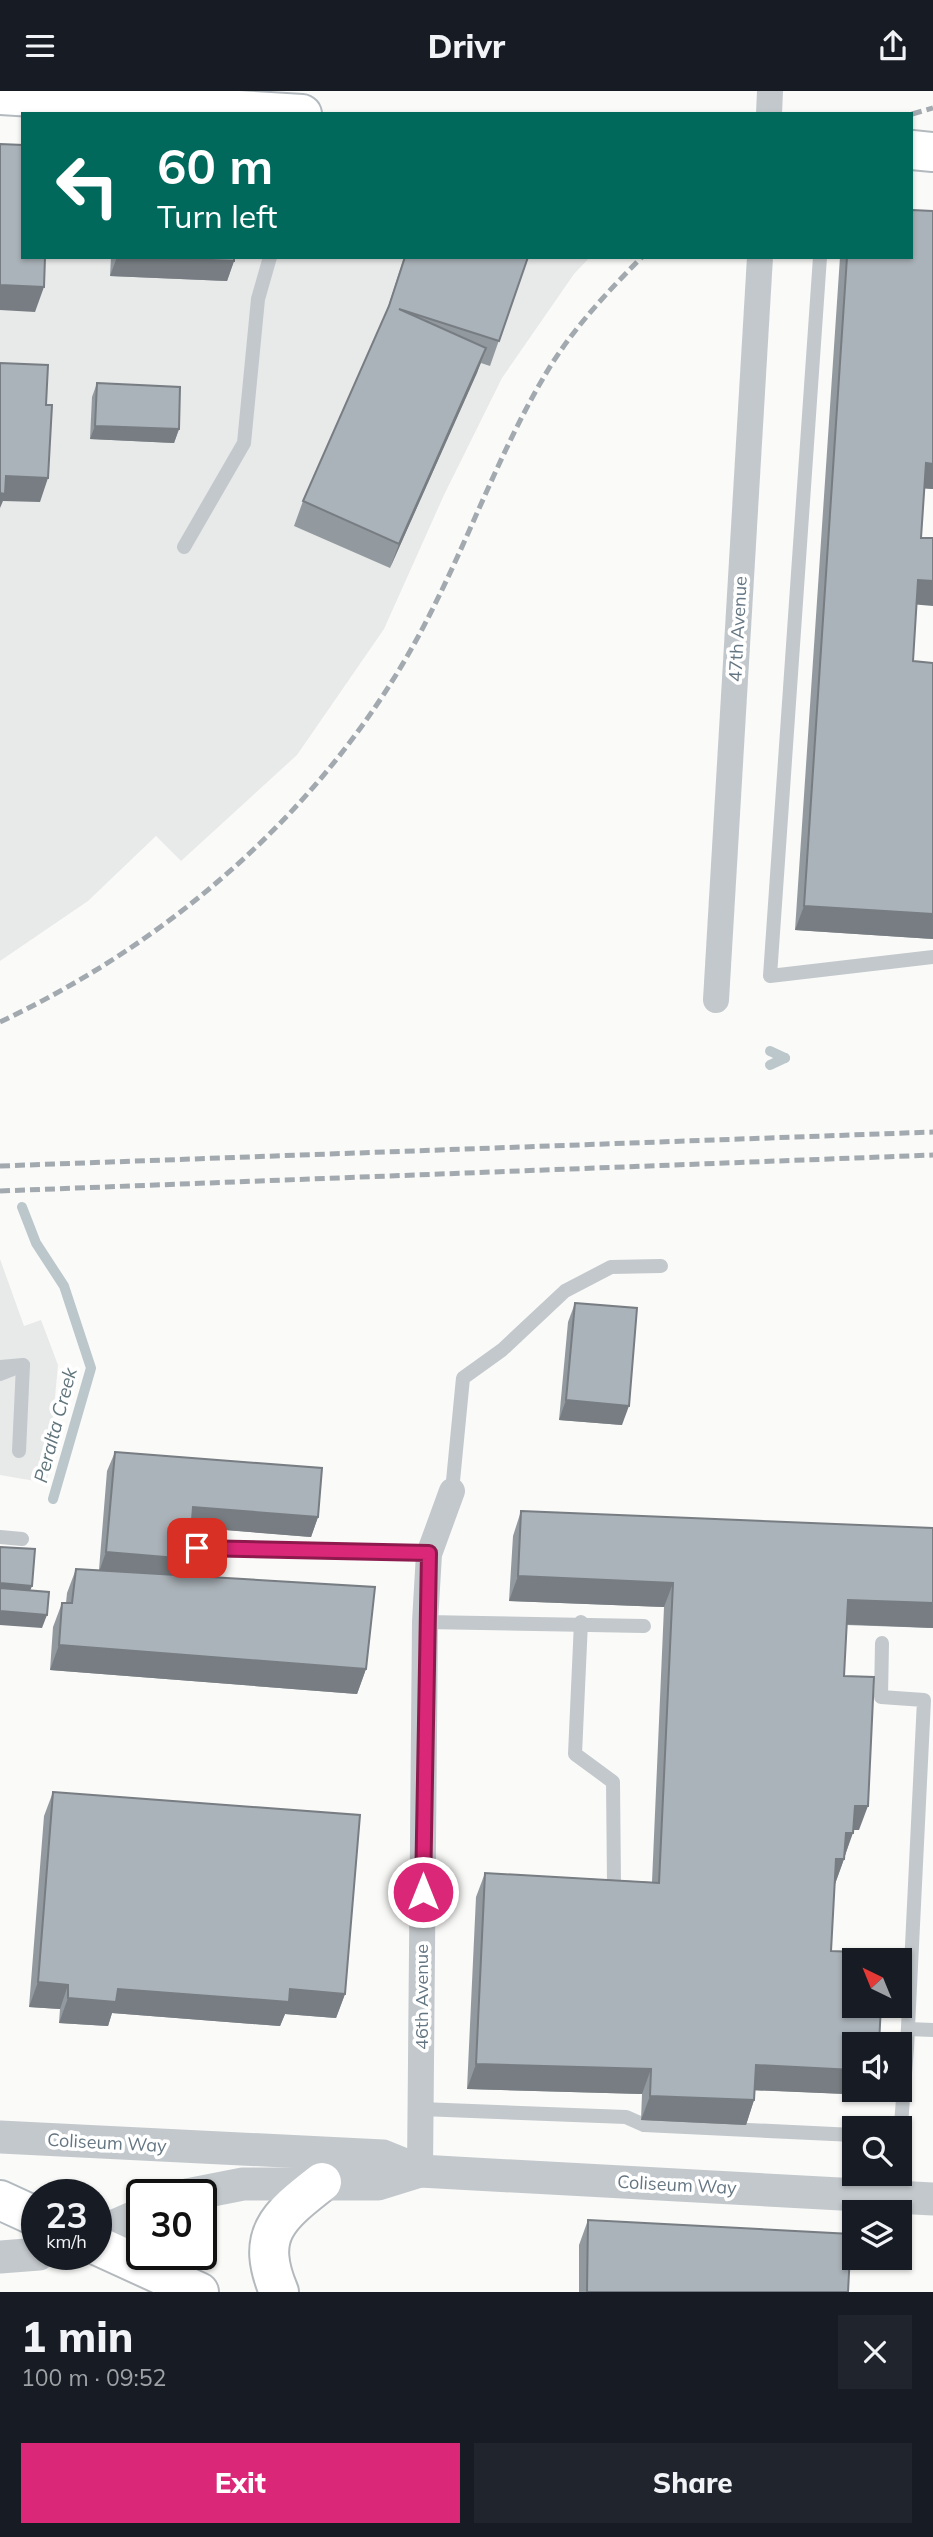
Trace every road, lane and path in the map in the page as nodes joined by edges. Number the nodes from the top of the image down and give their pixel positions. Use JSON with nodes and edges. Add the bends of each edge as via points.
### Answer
{"nodes":[{"id":1,"x":771,"y":91,"type":"edge"},
{"id":2,"x":0,"y":95,"type":"edge"},
{"id":3,"x":270,"y":112,"type":"edge"},
{"id":4,"x":769,"y":112,"type":"edge"},
{"id":5,"x":913,"y":150,"type":"edge"},
{"id":6,"x":933,"y":152,"type":"edge"},
{"id":7,"x":269,"y":259,"type":"edge"},
{"id":8,"x":760,"y":259,"type":"edge"},
{"id":9,"x":820,"y":259,"type":"edge"},
{"id":10,"x":184,"y":547,"type":"dead end"},
{"id":11,"x":933,"y":957,"type":"edge"},
{"id":12,"x":716,"y":1000,"type":"dead end"},
{"id":13,"x":661,"y":1266,"type":"dead end"},
{"id":14,"x":23,"y":1365,"type":"junction"},
{"id":15,"x":0,"y":1367,"type":"edge"},
{"id":16,"x":0,"y":1374,"type":"edge"},
{"id":17,"x":19,"y":1451,"type":"dead end"},
{"id":18,"x":452,"y":1491,"type":"joint"},
{"id":19,"x":0,"y":1537,"type":"edge"},
{"id":20,"x":22,"y":1539,"type":"dead end"},
{"id":21,"x":197,"y":1548,"type":"dead end"},
{"id":22,"x":429,"y":1553,"type":"junction"},
{"id":23,"x":425,"y":1622,"type":"junction"},
{"id":24,"x":581,"y":1622,"type":"junction"},
{"id":25,"x":644,"y":1626,"type":"dead end"},
{"id":26,"x":882,"y":1643,"type":"dead end"},
{"id":27,"x":626,"y":1898,"type":"edge"},
{"id":28,"x":908,"y":2028,"type":"junction"},
{"id":29,"x":933,"y":2030,"type":"edge"},
{"id":30,"x":421,"y":2109,"type":"junction"},
{"id":31,"x":902,"y":2116,"type":"edge"},
{"id":32,"x":842,"y":2134,"type":"edge"},
{"id":33,"x":0,"y":2137,"type":"edge"},
{"id":34,"x":420,"y":2171,"type":"junction"},
{"id":35,"x":322,"y":2182,"type":"junction"},
{"id":36,"x":217,"y":2189,"type":"edge"},
{"id":37,"x":933,"y":2199,"type":"edge"},
{"id":38,"x":0,"y":2200,"type":"edge"},
{"id":39,"x":21,"y":2210,"type":"edge"},
{"id":40,"x":112,"y":2252,"type":"edge"},
{"id":41,"x":21,"y":2255,"type":"edge"},
{"id":42,"x":0,"y":2257,"type":"edge"},
{"id":43,"x":199,"y":2292,"type":"edge"},
{"id":44,"x":279,"y":2292,"type":"edge"}],
"edges":[{"from":1,"to":4,"type":"street"},
{"from":2,"to":3,"type":"main road"},
{"from":5,"to":6,"type":"main road"},
{"from":7,"to":10,"type":"lane","via":[[258,299],[244,443]]},
{"from":8,"to":12,"type":"street","name":"47th Avenue"},
{"from":9,"to":11,"type":"lane","via":[[770,976]]},
{"from":13,"to":18,"type":"lane","via":[[611,1267],[565,1291],[502,1350],[464,1378]]},
{"from":14,"to":15,"type":"lane"},
{"from":14,"to":16,"type":"lane"},
{"from":14,"to":17,"type":"lane"},
{"from":18,"to":22,"type":"street","name":"46th Avenue"},
{"from":19,"to":20,"type":"lane"},
{"from":21,"to":22,"type":"lane"},
{"from":22,"to":23,"type":"street","name":"46th Avenue"},
{"from":23,"to":24,"type":"lane"},
{"from":23,"to":30,"type":"street","name":"46th Avenue"},
{"from":24,"to":25,"type":"lane"},
{"from":24,"to":27,"type":"lane","via":[[575,1754],[613,1782],[614,1882]]},
{"from":26,"to":28,"type":"lane","via":[[881,1697],[924,1700]]},
{"from":28,"to":29,"type":"lane"},
{"from":28,"to":31,"type":"lane"},
{"from":30,"to":32,"type":"lane","via":[[626,2117],[644,2125]]},
{"from":30,"to":34,"type":"street","name":"46th Avenue"},
{"from":33,"to":34,"type":"street","name":"Coliseum Way","via":[[383,2156]]},
{"from":34,"to":35,"type":"street","name":"Coliseum Way","via":[[378,2185]]},
{"from":34,"to":37,"type":"street","name":"Coliseum Way"},
{"from":35,"to":36,"type":"street","name":"Coliseum Way"},
{"from":35,"to":44,"type":"main road","via":[[290,2207],[270,2236],[267,2265]]},
{"from":38,"to":39,"type":"main road"},
{"from":40,"to":43,"type":"main road"},
{"from":41,"to":42,"type":"street"}]}
